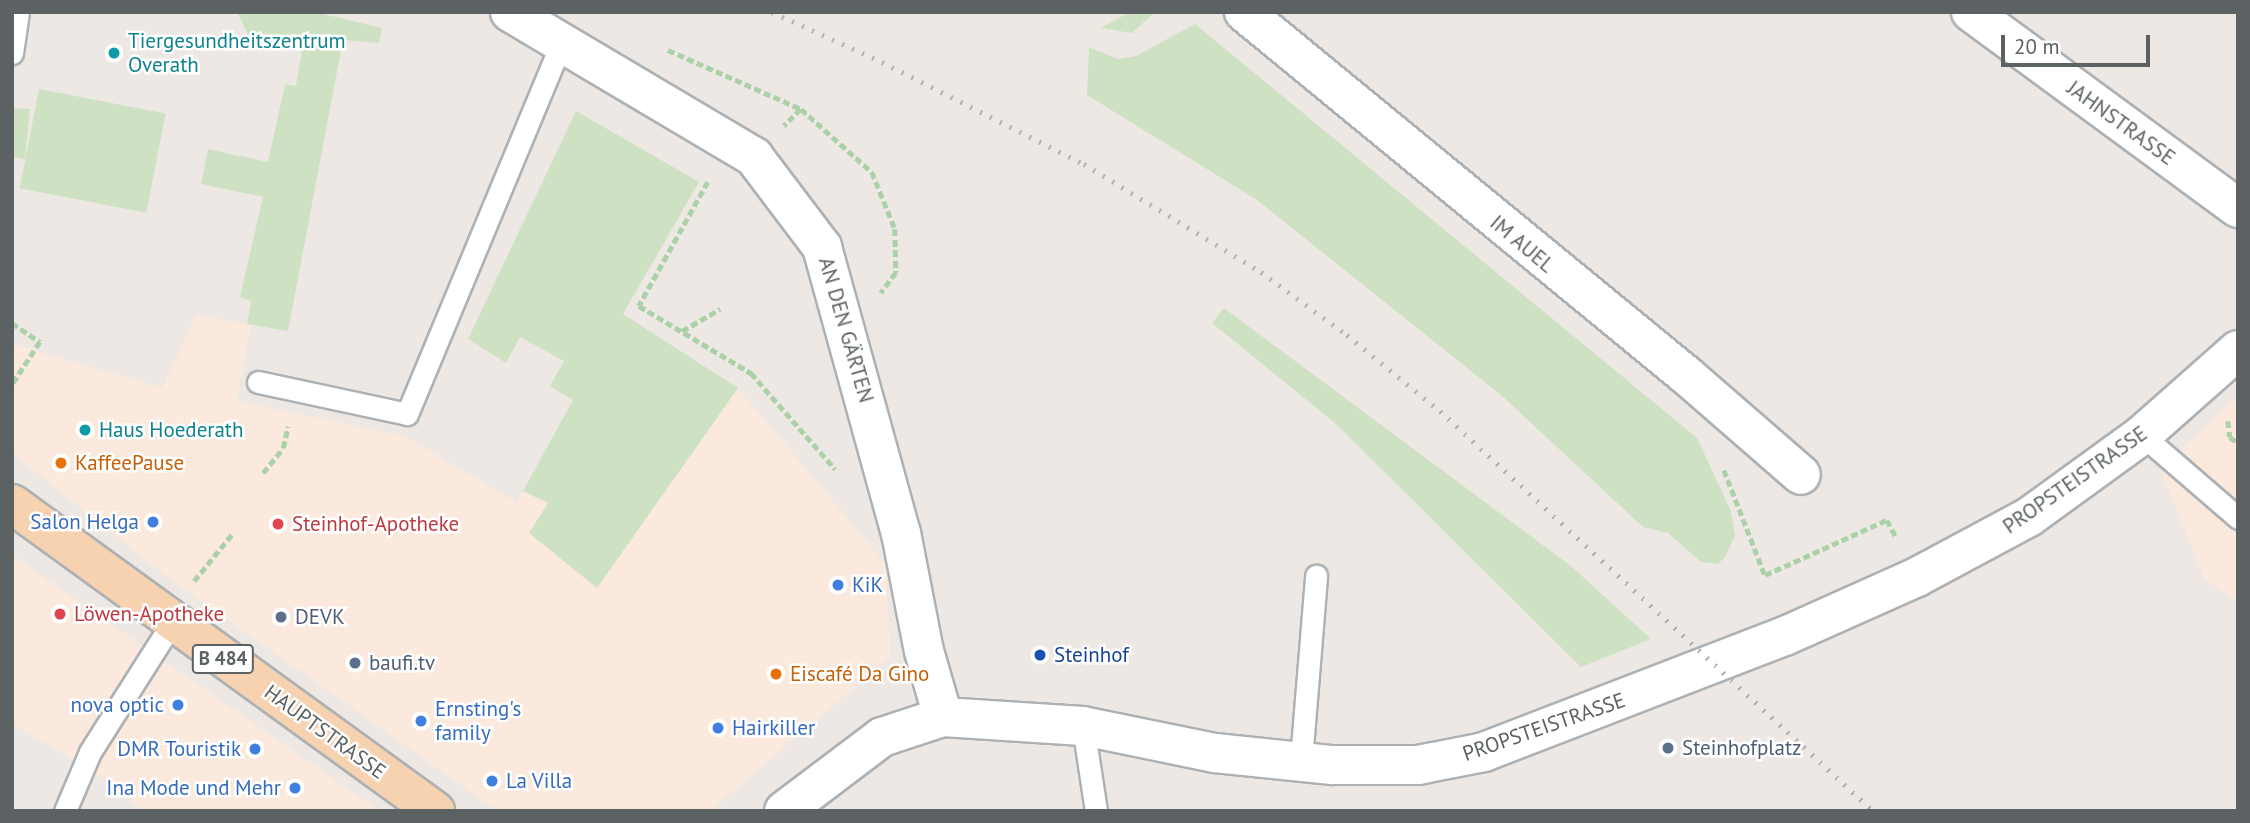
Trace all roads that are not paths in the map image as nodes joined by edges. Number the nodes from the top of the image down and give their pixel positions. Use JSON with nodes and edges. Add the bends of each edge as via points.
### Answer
{"nodes":[{"id":1,"x":18,"y":12,"type":"edge"},
{"id":2,"x":510,"y":12,"type":"edge"},
{"id":3,"x":1244,"y":12,"type":"edge"},
{"id":4,"x":1971,"y":12,"type":"edge"},
{"id":5,"x":562,"y":41,"type":"junction"},
{"id":6,"x":12,"y":53,"type":"edge"},
{"id":7,"x":2238,"y":208,"type":"edge"},
{"id":8,"x":2238,"y":349,"type":"edge"},
{"id":9,"x":258,"y":382,"type":"dead end"},
{"id":10,"x":2142,"y":435,"type":"junction"},
{"id":11,"x":1801,"y":475,"type":"dead end"},
{"id":12,"x":12,"y":504,"type":"edge"},
{"id":13,"x":2238,"y":518,"type":"edge"},
{"id":14,"x":1316,"y":576,"type":"dead end"},
{"id":15,"x":169,"y":620,"type":"junction"},
{"id":16,"x":943,"y":717,"type":"junction"},
{"id":17,"x":1083,"y":726,"type":"junction"},
{"id":18,"x":1301,"y":760,"type":"junction"},
{"id":19,"x":785,"y":810,"type":"edge"},
{"id":20,"x":65,"y":811,"type":"edge"},
{"id":21,"x":435,"y":811,"type":"edge"},
{"id":22,"x":1096,"y":811,"type":"edge"}],
"edges":[{"from":1,"to":6,"type":"lane"},
{"from":2,"to":5,"type":"street","name":"AN DEN GÄRTEN"},
{"from":3,"to":11,"type":"street","name":"IM AUEL"},
{"from":4,"to":7,"type":"street","name":"JAHNSTRASSE"},
{"from":5,"to":9,"type":"lane","via":[[407,414]]},
{"from":5,"to":16,"type":"street","name":"AN DEN GÄRTEN","via":[[754,157],[822,247],[849,336]]},
{"from":8,"to":10,"type":"street","name":"PROPSTEISTRASSE"},
{"from":10,"to":13,"type":"lane"},
{"from":10,"to":18,"type":"street","name":"PROPSTEISTRASSE","via":[[2029,517],[1917,577],[1685,677],[1484,752],[1418,765]]},
{"from":12,"to":15,"type":"main road","name":"HAUPTSTRASSE","number":"B 484"},
{"from":14,"to":18,"type":"lane"},
{"from":15,"to":20,"type":"lane","via":[[90,752]]},
{"from":15,"to":21,"type":"main road","name":"HAUPTSTRASSE","number":"B 484"},
{"from":16,"to":17,"type":"street","name":"PROPSTEISTRASSE"},
{"from":16,"to":19,"type":"street","name":"PROPSTEISTRASSE","via":[[882,737]]},
{"from":17,"to":18,"type":"street","name":"PROPSTEISTRASSE","via":[[1215,753]]},
{"from":17,"to":22,"type":"lane"}]}
